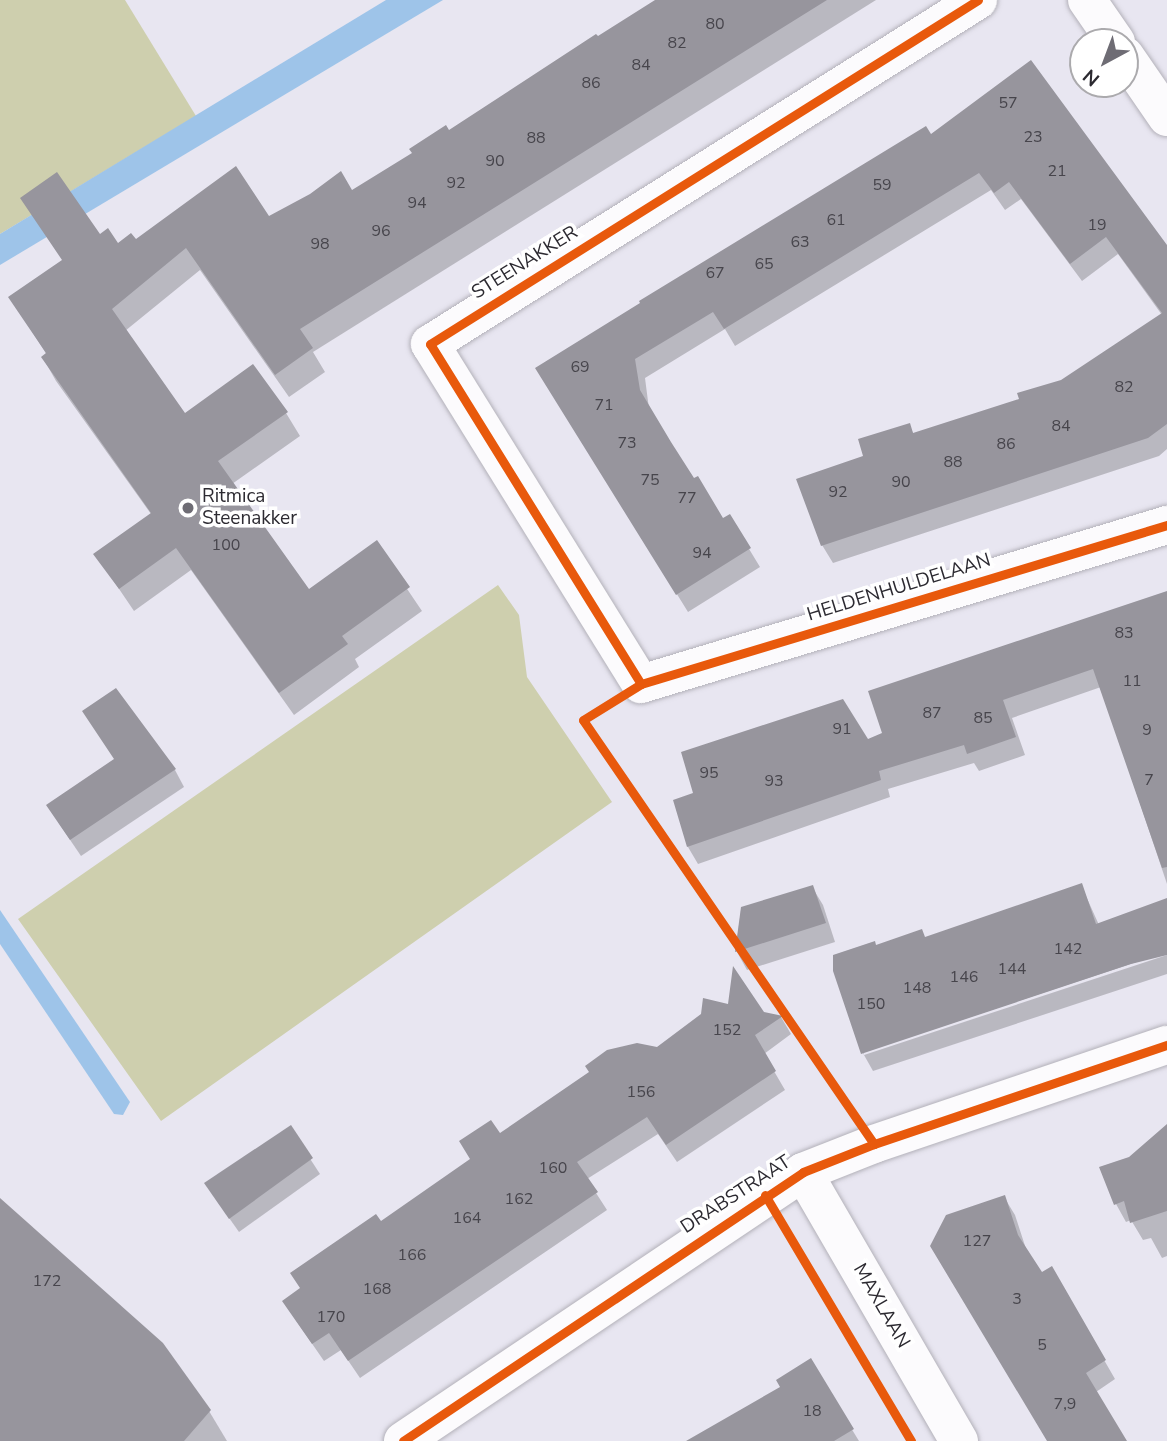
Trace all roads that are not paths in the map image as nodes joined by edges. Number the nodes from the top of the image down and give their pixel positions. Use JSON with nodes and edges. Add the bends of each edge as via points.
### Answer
{"nodes":[{"id":1,"x":978,"y":0,"type":"edge"},
{"id":2,"x":1087,"y":0,"type":"edge"},
{"id":3,"x":1106,"y":28,"type":"edge"},
{"id":4,"x":1139,"y":76,"type":"edge"},
{"id":5,"x":1167,"y":117,"type":"edge"},
{"id":6,"x":1167,"y":525,"type":"edge"},
{"id":7,"x":641,"y":684,"type":"joint"},
{"id":8,"x":1167,"y":1045,"type":"edge"},
{"id":9,"x":803,"y":1172,"type":"junction"},
{"id":10,"x":403,"y":1441,"type":"edge"},
{"id":11,"x":959,"y":1441,"type":"edge"}],
"edges":[{"from":1,"to":7,"type":"street","name":"STEENAKKER","via":[[430,344]]},
{"from":2,"to":3,"type":"street"},
{"from":4,"to":5,"type":"street"},
{"from":6,"to":7,"type":"street","name":"HELDENHULDELAAN"},
{"from":8,"to":9,"type":"street","name":"DRABSTRAAT"},
{"from":9,"to":10,"type":"street","name":"DRABSTRAAT"},
{"from":9,"to":11,"type":"street","name":"MAXLAAN"}]}
